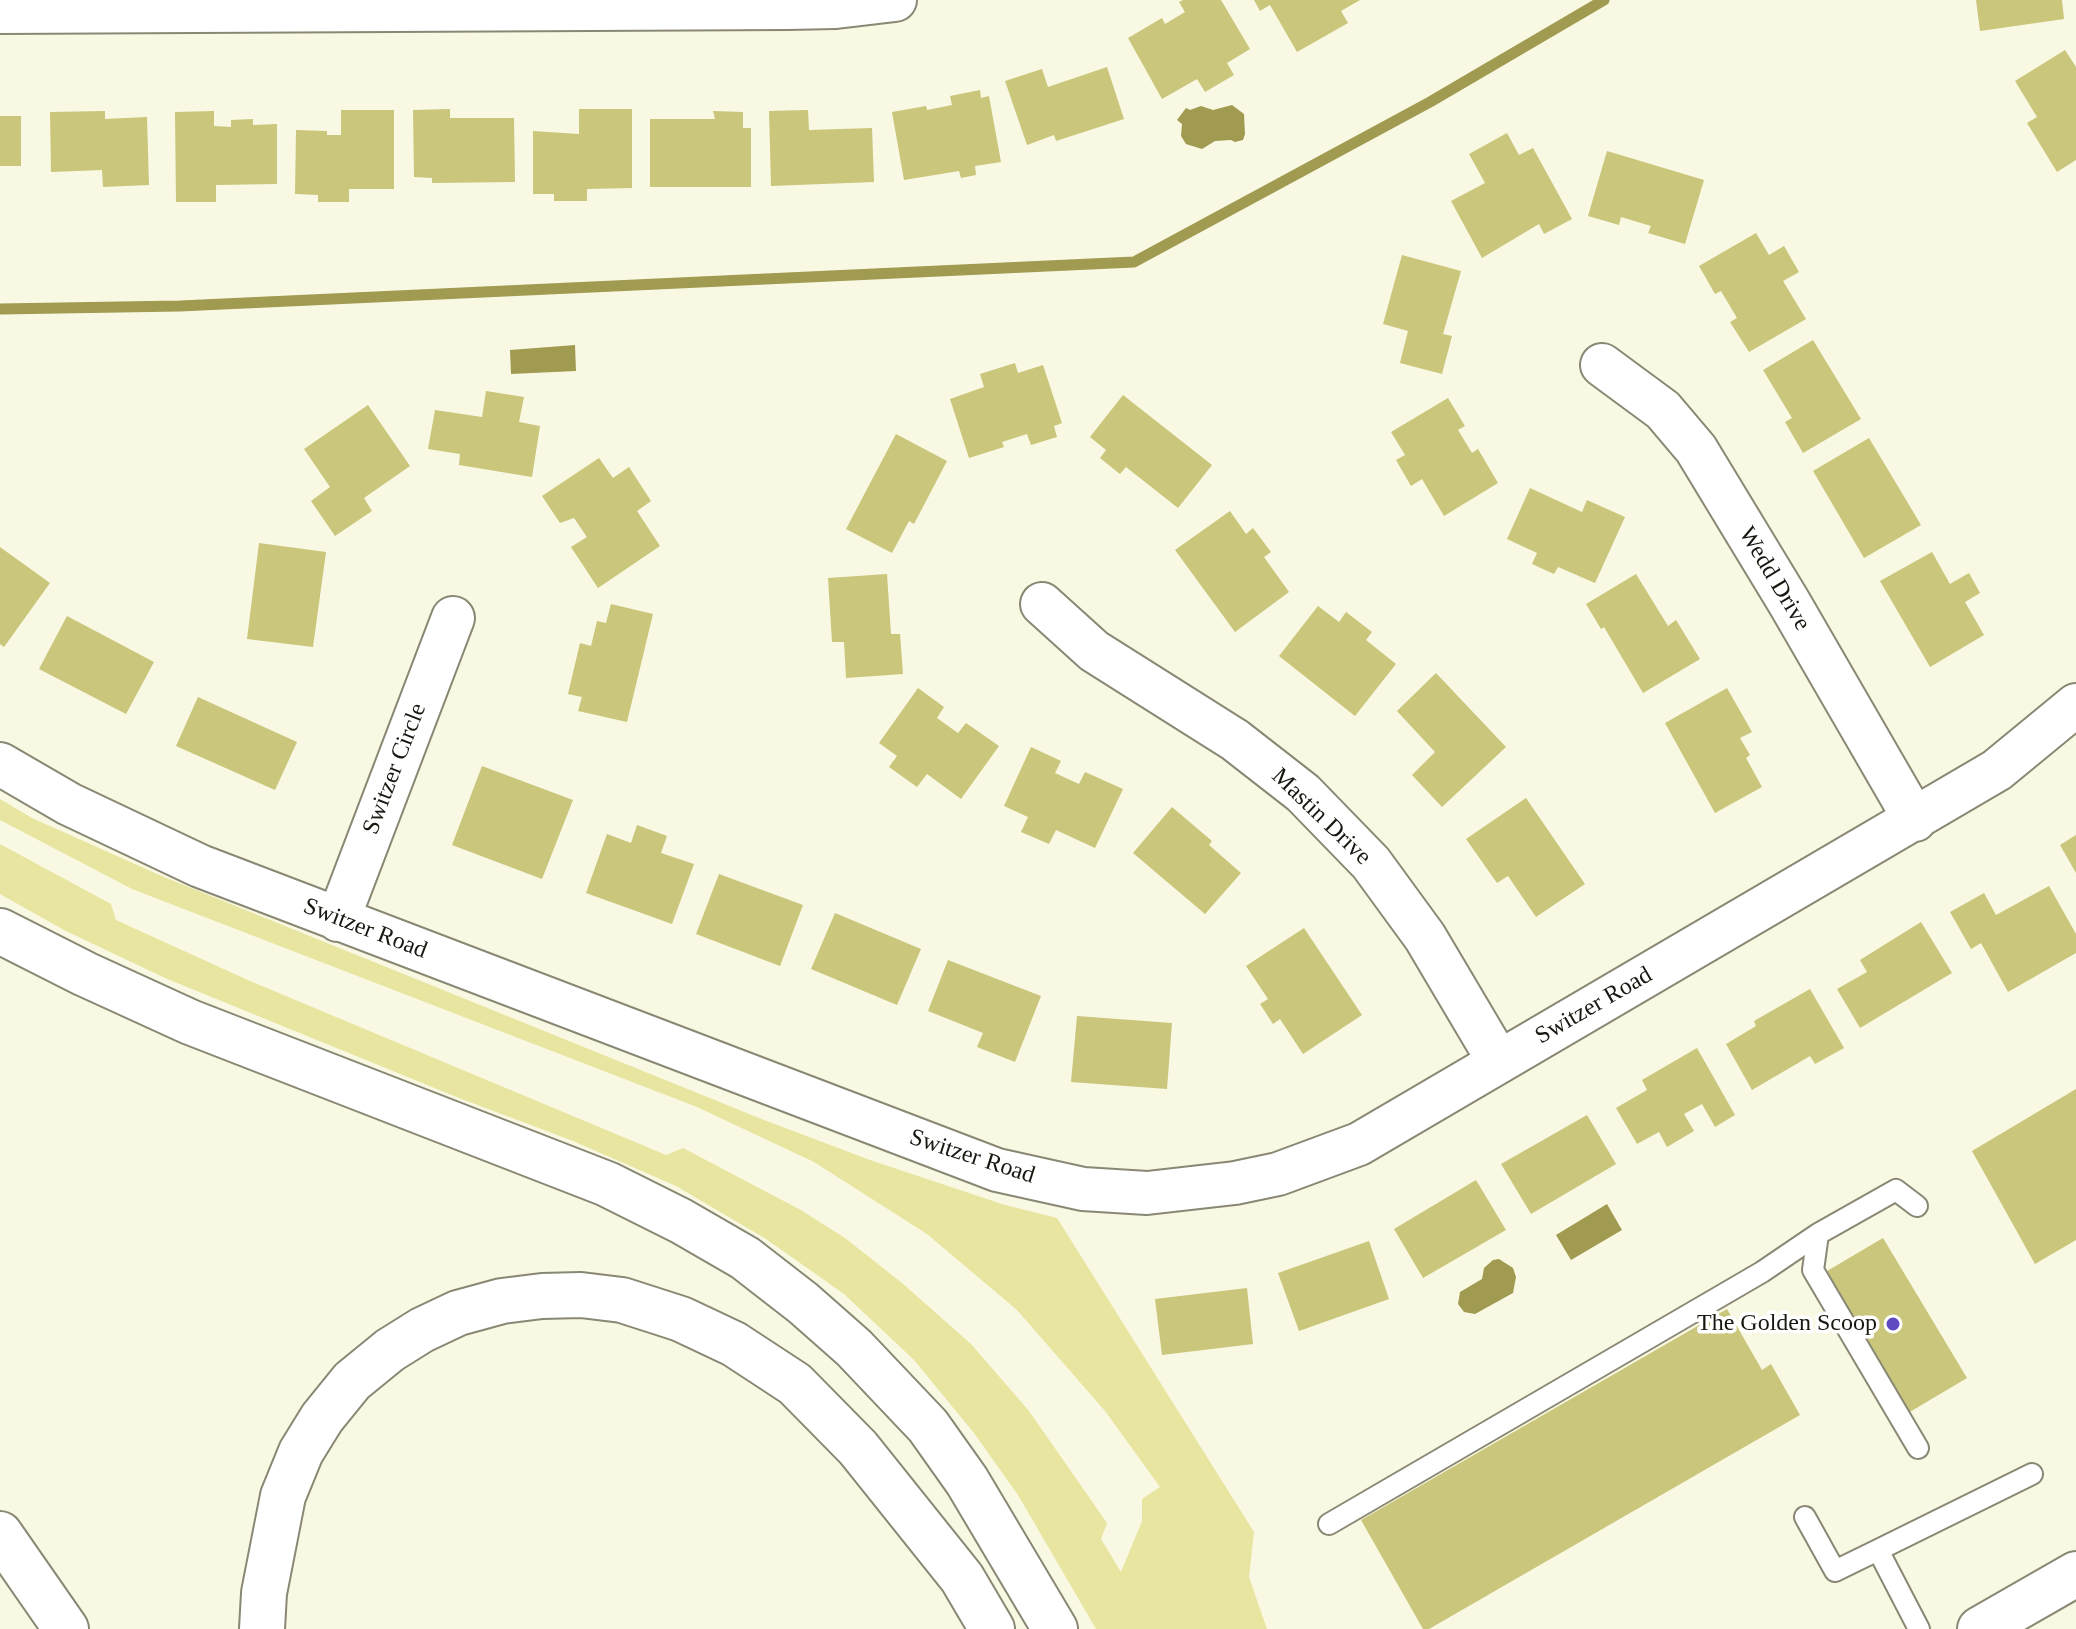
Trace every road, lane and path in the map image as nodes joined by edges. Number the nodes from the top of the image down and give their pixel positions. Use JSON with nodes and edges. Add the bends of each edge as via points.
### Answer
{"nodes":[{"id":1,"x":895,"y":0,"type":"edge"},
{"id":2,"x":734,"y":4,"type":"edge"},
{"id":3,"x":232,"y":5,"type":"edge"},
{"id":4,"x":0,"y":12,"type":"edge"},
{"id":5,"x":1602,"y":365,"type":"dead end"},
{"id":6,"x":1042,"y":604,"type":"dead end"},
{"id":7,"x":453,"y":618,"type":"dead end"},
{"id":8,"x":2076,"y":705,"type":"edge"},
{"id":9,"x":0,"y":764,"type":"edge"},
{"id":10,"x":1915,"y":820,"type":"junction"},
{"id":11,"x":338,"y":920,"type":"junction"},
{"id":12,"x":0,"y":931,"type":"edge"},
{"id":13,"x":1499,"y":1062,"type":"junction"},
{"id":14,"x":1917,"y":1206,"type":"dead end"},
{"id":15,"x":1818,"y":1234,"type":"junction"},
{"id":16,"x":1918,"y":1448,"type":"dead end"},
{"id":17,"x":2032,"y":1474,"type":"dead end"},
{"id":18,"x":1805,"y":1517,"type":"dead end"},
{"id":19,"x":1329,"y":1524,"type":"dead end"},
{"id":20,"x":0,"y":1534,"type":"edge"},
{"id":21,"x":1878,"y":1550,"type":"junction"},
{"id":22,"x":2076,"y":1574,"type":"edge"},
{"id":23,"x":66,"y":1629,"type":"edge"},
{"id":24,"x":262,"y":1629,"type":"edge"},
{"id":25,"x":992,"y":1629,"type":"edge"},
{"id":26,"x":1055,"y":1629,"type":"edge"},
{"id":27,"x":1919,"y":1629,"type":"edge"},
{"id":28,"x":1980,"y":1629,"type":"edge"}],
"edges":[{"from":1,"to":2,"type":"street","via":[[836,7]]},
{"from":2,"to":3,"type":"street"},
{"from":3,"to":4,"type":"street"},
{"from":5,"to":10,"type":"street","name":"Wedd Drive","via":[[1663,410],[1696,449]]},
{"from":6,"to":13,"type":"street","name":"Mastin Drive","via":[[1094,651],[1235,740],[1303,793],[1371,863],[1416,925]]},
{"from":7,"to":11,"type":"street","name":"Switzer Circle"},
{"from":8,"to":10,"type":"street","name":"Switzer Road","via":[[1997,770]]},
{"from":9,"to":11,"type":"street","name":"Switzer Road","via":[[69,804],[200,866]]},
{"from":10,"to":13,"type":"street","name":"Switzer Road"},
{"from":11,"to":13,"type":"street","name":"Switzer Road","via":[[997,1170],[1083,1189],[1147,1193],[1278,1174],[1359,1144]]},
{"from":12,"to":26,"type":"main road","via":[[190,1022],[607,1184],[745,1258],[854,1348],[928,1426]]},
{"from":14,"to":15,"type":"lane","via":[[1896,1190]]},
{"from":15,"to":16,"type":"lane","via":[[1813,1270]]},
{"from":15,"to":19,"type":"lane","via":[[1762,1272]]},
{"from":17,"to":21,"type":"lane"},
{"from":18,"to":21,"type":"lane","via":[[1835,1571]]},
{"from":20,"to":23,"type":"main road"},
{"from":21,"to":27,"type":"lane"},
{"from":22,"to":28,"type":"main road"},
{"from":24,"to":25,"type":"main road","via":[[283,1496],[301,1452],[352,1381],[411,1336],[458,1313],[515,1299],[581,1295],[622,1300],[681,1319],[734,1344],[795,1384],[867,1460],[962,1578]]}]}
